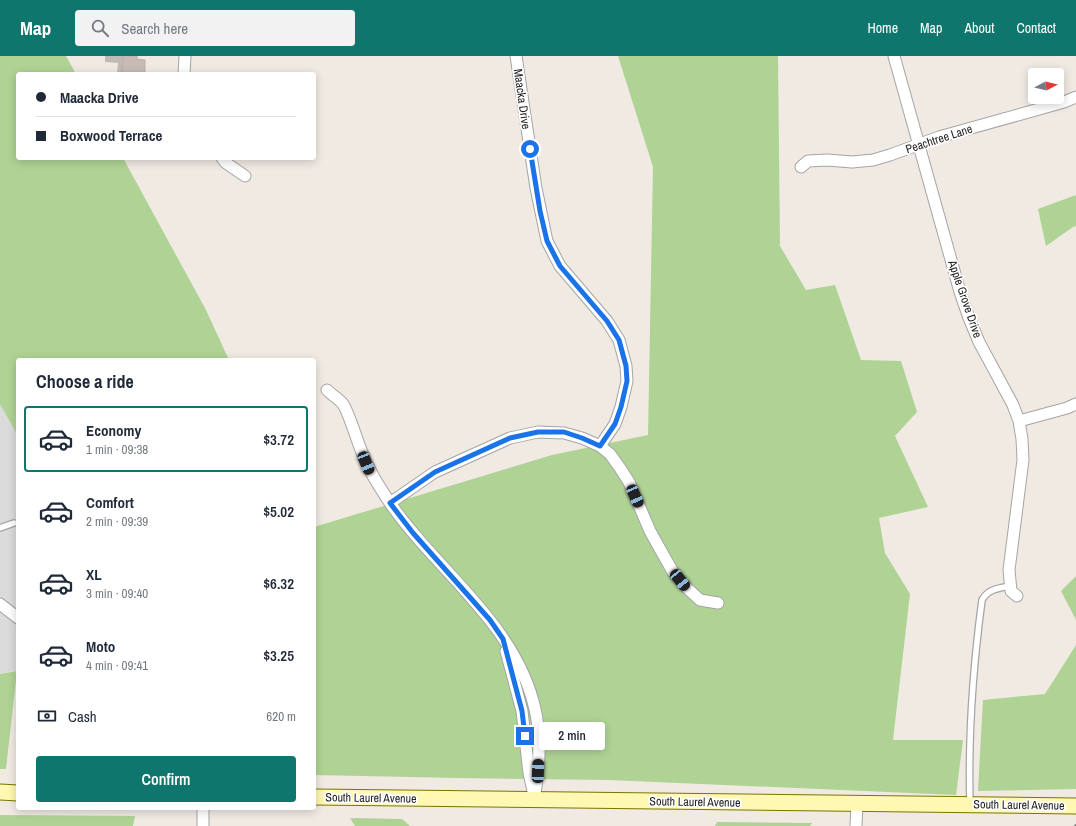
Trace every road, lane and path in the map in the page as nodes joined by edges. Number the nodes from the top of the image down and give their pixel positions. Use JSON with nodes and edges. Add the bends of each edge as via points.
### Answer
{"nodes":[{"id":1,"x":185,"y":56,"type":"edge"},
{"id":2,"x":516,"y":56,"type":"edge"},
{"id":3,"x":894,"y":56,"type":"edge"},
{"id":4,"x":184,"y":72,"type":"edge"},
{"id":5,"x":1076,"y":97,"type":"edge"},
{"id":6,"x":919,"y":144,"type":"junction"},
{"id":7,"x":224,"y":160,"type":"edge"},
{"id":8,"x":801,"y":167,"type":"dead end"},
{"id":9,"x":245,"y":176,"type":"dead end"},
{"id":10,"x":327,"y":390,"type":"dead end"},
{"id":11,"x":1076,"y":404,"type":"edge"},
{"id":12,"x":1019,"y":421,"type":"junction"},
{"id":13,"x":600,"y":446,"type":"junction"},
{"id":14,"x":390,"y":503,"type":"junction"},
{"id":15,"x":14,"y":523,"type":"dead end"},
{"id":16,"x":0,"y":528,"type":"edge"},
{"id":17,"x":1010,"y":586,"type":"junction"},
{"id":18,"x":1017,"y":596,"type":"dead end"},
{"id":19,"x":718,"y":603,"type":"dead end"},
{"id":20,"x":0,"y":604,"type":"edge"},
{"id":21,"x":16,"y":616,"type":"edge"},
{"id":22,"x":0,"y":792,"type":"edge"},
{"id":23,"x":16,"y":793,"type":"edge"},
{"id":24,"x":316,"y":797,"type":"edge"},
{"id":25,"x":534,"y":800,"type":"junction"},
{"id":26,"x":857,"y":804,"type":"junction"},
{"id":27,"x":970,"y":805,"type":"junction"},
{"id":28,"x":1076,"y":806,"type":"edge"},
{"id":29,"x":203,"y":810,"type":"edge"},
{"id":30,"x":203,"y":826,"type":"edge"},
{"id":31,"x":856,"y":826,"type":"edge"}],
"edges":[{"from":1,"to":4,"type":"street"},
{"from":2,"to":13,"type":"street","name":"Maacka Drive","via":[[536,188],[547,241],[560,266],[607,321],[619,340],[626,366],[627,381],[621,407],[615,424]]},
{"from":3,"to":6,"type":"street","name":"Apple Grove Drive"},
{"from":5,"to":6,"type":"street","name":"Peachtree Lane"},
{"from":6,"to":8,"type":"street","name":"Peachtree Lane","via":[[873,160],[808,161]]},
{"from":6,"to":12,"type":"street","name":"Apple Grove Drive","via":[[969,318]]},
{"from":7,"to":9,"type":"street"},
{"from":10,"to":14,"type":"street","via":[[344,405],[371,474]]},
{"from":11,"to":12,"type":"street"},
{"from":12,"to":17,"type":"street","name":"Apple Grove Drive","via":[[1023,460],[1009,570]]},
{"from":13,"to":14,"type":"street","via":[[564,432],[538,432],[510,438],[435,472]]},
{"from":13,"to":19,"type":"street","via":[[610,454],[629,482],[650,531],[674,572],[700,600]]},
{"from":14,"to":25,"type":"street","via":[[413,533],[490,620],[503,639],[522,711]]},
{"from":15,"to":16,"type":"lane"},
{"from":17,"to":18,"type":"street","via":[[1011,591]]},
{"from":17,"to":27,"type":"lane","via":[[988,592],[982,600],[970,742]]},
{"from":20,"to":21,"type":"street"},
{"from":22,"to":23,"type":"main road"},
{"from":24,"to":25,"type":"main road","name":"South Laurel Avenue"},
{"from":25,"to":26,"type":"main road","name":"South Laurel Avenue"},
{"from":26,"to":27,"type":"main road","name":"South Laurel Avenue"},
{"from":26,"to":31,"type":"street"},
{"from":27,"to":28,"type":"main road","name":"South Laurel Avenue"},
{"from":29,"to":30,"type":"street"}]}
